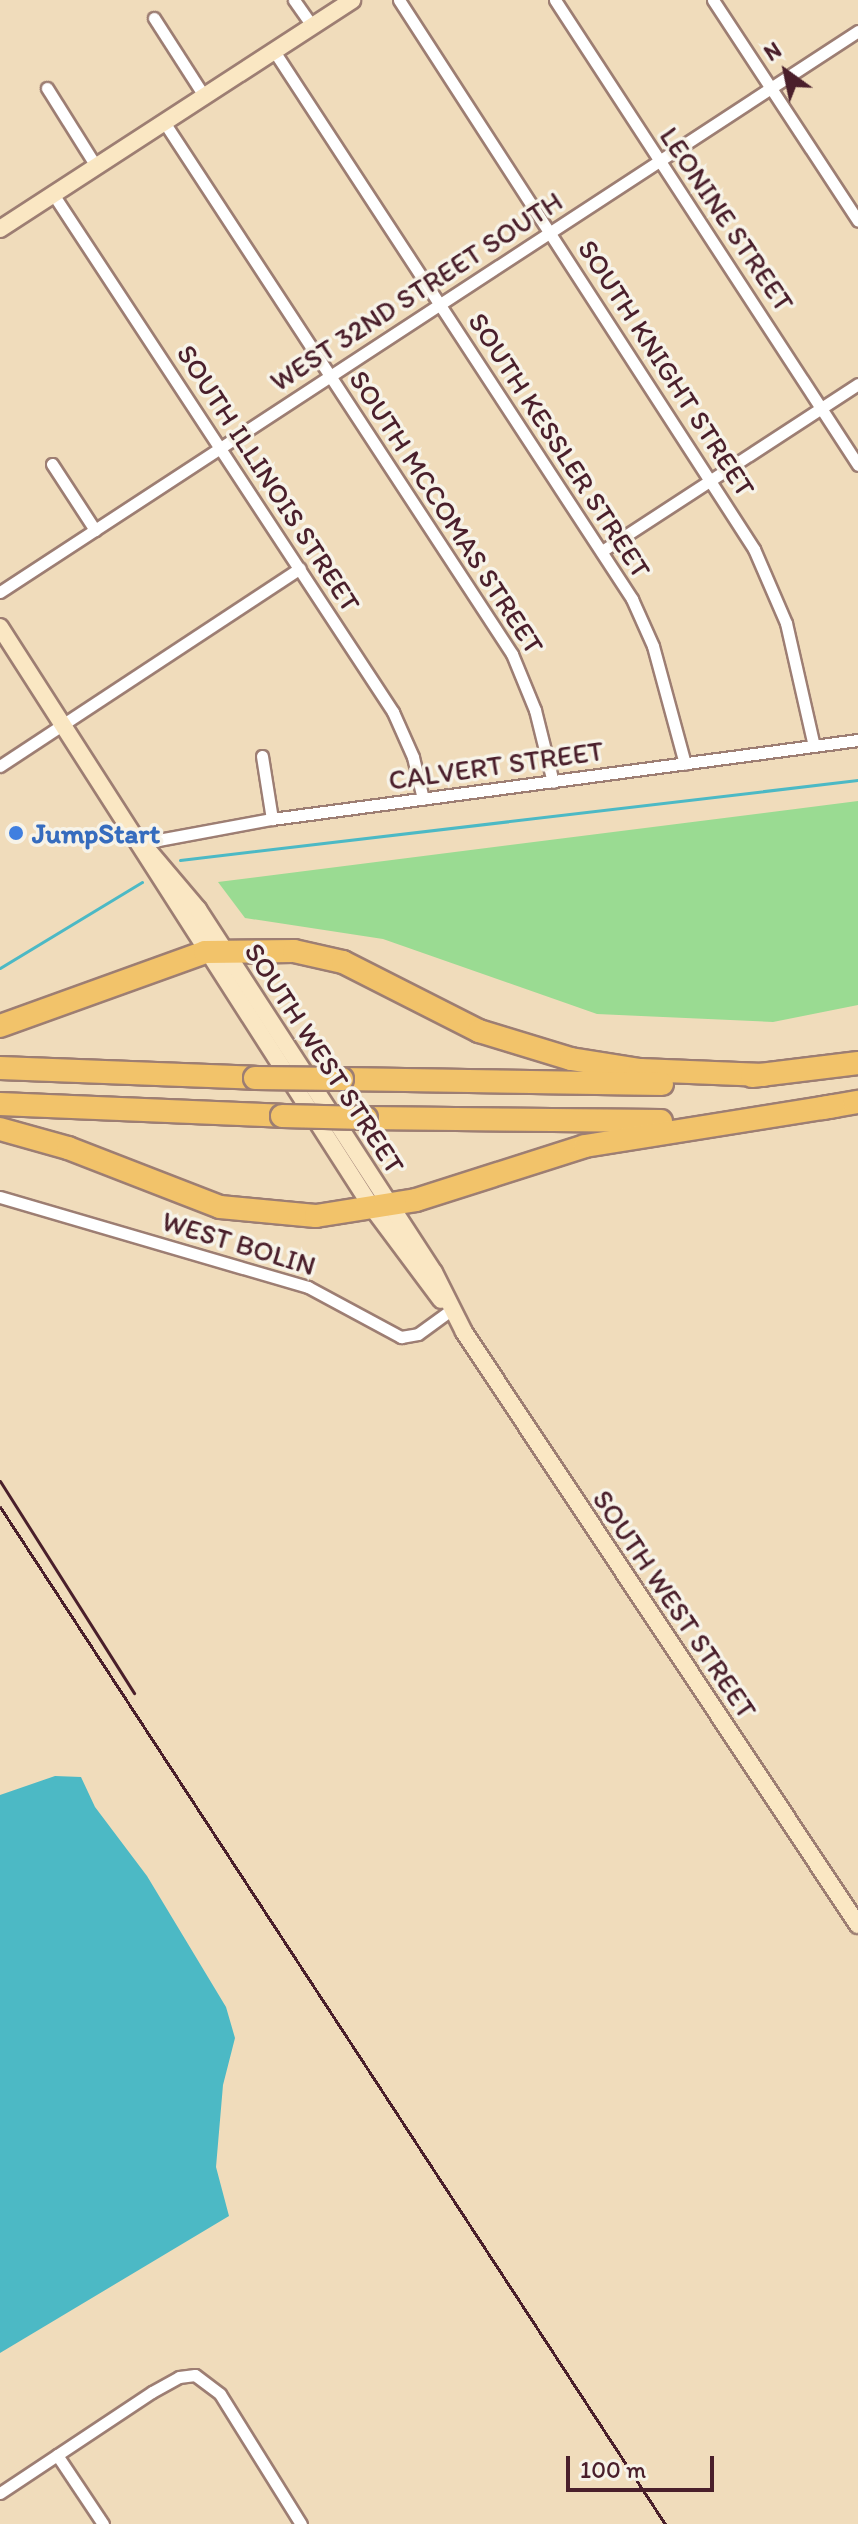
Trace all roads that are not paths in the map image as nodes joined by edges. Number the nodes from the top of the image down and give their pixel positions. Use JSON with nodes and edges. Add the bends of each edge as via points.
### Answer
{"nodes":[{"id":1,"x":294,"y":0,"type":"edge"},
{"id":2,"x":352,"y":0,"type":"edge"},
{"id":3,"x":399,"y":0,"type":"edge"},
{"id":4,"x":555,"y":0,"type":"edge"},
{"id":5,"x":713,"y":0,"type":"edge"},
{"id":6,"x":154,"y":18,"type":"dead end"},
{"id":7,"x":312,"y":26,"type":"junction"},
{"id":8,"x":858,"y":31,"type":"edge"},
{"id":9,"x":274,"y":51,"type":"junction"},
{"id":10,"x":47,"y":88,"type":"dead end"},
{"id":11,"x":771,"y":88,"type":"junction"},
{"id":12,"x":204,"y":96,"type":"junction"},
{"id":13,"x":164,"y":122,"type":"junction"},
{"id":14,"x":659,"y":160,"type":"junction"},
{"id":15,"x":96,"y":166,"type":"junction"},
{"id":16,"x":53,"y":194,"type":"junction"},
{"id":17,"x":858,"y":221,"type":"edge"},
{"id":18,"x":0,"y":229,"type":"edge"},
{"id":19,"x":550,"y":232,"type":"junction"},
{"id":20,"x":439,"y":304,"type":"junction"},
{"id":21,"x":331,"y":376,"type":"junction"},
{"id":22,"x":858,"y":384,"type":"edge"},
{"id":23,"x":823,"y":407,"type":"junction"},
{"id":24,"x":220,"y":448,"type":"junction"},
{"id":25,"x":52,"y":464,"type":"dead end"},
{"id":26,"x":858,"y":465,"type":"edge"},
{"id":27,"x":713,"y":479,"type":"junction"},
{"id":28,"x":95,"y":530,"type":"junction"},
{"id":29,"x":602,"y":551,"type":"junction"},
{"id":30,"x":300,"y":568,"type":"junction"},
{"id":31,"x":0,"y":592,"type":"edge"},
{"id":32,"x":0,"y":627,"type":"edge"},
{"id":33,"x":63,"y":723,"type":"junction"},
{"id":34,"x":858,"y":740,"type":"edge"},
{"id":35,"x":814,"y":746,"type":"junction"},
{"id":36,"x":262,"y":756,"type":"dead end"},
{"id":37,"x":685,"y":764,"type":"junction"},
{"id":38,"x":0,"y":766,"type":"edge"},
{"id":39,"x":553,"y":782,"type":"junction"},
{"id":40,"x":423,"y":799,"type":"junction"},
{"id":41,"x":272,"y":819,"type":"junction"},
{"id":42,"x":142,"y":843,"type":"junction"},
{"id":43,"x":214,"y":951,"type":"junction"},
{"id":44,"x":0,"y":1026,"type":"edge"},
{"id":45,"x":858,"y":1063,"type":"edge"},
{"id":46,"x":0,"y":1068,"type":"edge"},
{"id":47,"x":764,"y":1075,"type":"junction"},
{"id":48,"x":858,"y":1102,"type":"edge"},
{"id":49,"x":0,"y":1104,"type":"edge"},
{"id":50,"x":834,"y":1106,"type":"junction"},
{"id":51,"x":0,"y":1129,"type":"edge"},
{"id":52,"x":0,"y":1197,"type":"edge"},
{"id":53,"x":381,"y":1205,"type":"junction"},
{"id":54,"x":451,"y":1310,"type":"junction"},
{"id":55,"x":858,"y":1925,"type":"edge"},
{"id":56,"x":57,"y":2455,"type":"junction"},
{"id":57,"x":0,"y":2493,"type":"edge"},
{"id":58,"x":103,"y":2524,"type":"edge"},
{"id":59,"x":301,"y":2524,"type":"edge"}],
"edges":[{"from":1,"to":7,"type":"street"},
{"from":2,"to":7,"type":"street"},
{"from":3,"to":19,"type":"street","name":"SOUTH KNIGHT STREET"},
{"from":4,"to":14,"type":"street","name":"LEONINE STREET"},
{"from":5,"to":11,"type":"street"},
{"from":6,"to":12,"type":"street"},
{"from":7,"to":9,"type":"street"},
{"from":8,"to":11,"type":"street","name":"WEST 32ND STREET SOUTH"},
{"from":9,"to":12,"type":"street"},
{"from":9,"to":20,"type":"street","name":"SOUTH KESSLER STREET"},
{"from":10,"to":15,"type":"street"},
{"from":11,"to":14,"type":"street","name":"WEST 32ND STREET SOUTH"},
{"from":11,"to":17,"type":"street"},
{"from":12,"to":13,"type":"street"},
{"from":13,"to":15,"type":"street"},
{"from":13,"to":21,"type":"street","name":"SOUTH MCCOMAS STREET"},
{"from":14,"to":19,"type":"street","name":"WEST 32ND STREET SOUTH"},
{"from":14,"to":23,"type":"street","name":"LEONINE STREET"},
{"from":15,"to":16,"type":"street"},
{"from":16,"to":18,"type":"street"},
{"from":16,"to":24,"type":"street","name":"SOUTH ILLINOIS STREET"},
{"from":19,"to":20,"type":"street","name":"WEST 32ND STREET SOUTH"},
{"from":19,"to":27,"type":"street","name":"SOUTH KNIGHT STREET"},
{"from":20,"to":21,"type":"street","name":"WEST 32ND STREET SOUTH"},
{"from":20,"to":29,"type":"street","name":"SOUTH KESSLER STREET"},
{"from":21,"to":24,"type":"street","name":"WEST 32ND STREET SOUTH"},
{"from":21,"to":39,"type":"street","name":"SOUTH MCCOMAS STREET","via":[[518,664]]},
{"from":22,"to":23,"type":"street"},
{"from":23,"to":26,"type":"street","name":"LEONINE STREET"},
{"from":23,"to":27,"type":"street"},
{"from":24,"to":28,"type":"street","name":"WEST 32ND STREET SOUTH"},
{"from":24,"to":30,"type":"street","name":"SOUTH ILLINOIS STREET"},
{"from":25,"to":28,"type":"street"},
{"from":27,"to":29,"type":"street"},
{"from":27,"to":35,"type":"street","name":"SOUTH KNIGHT STREET","via":[[779,604]]},
{"from":28,"to":31,"type":"street","name":"WEST 32ND STREET SOUTH"},
{"from":29,"to":37,"type":"street","name":"SOUTH KESSLER STREET","via":[[653,646]]},
{"from":30,"to":33,"type":"street"},
{"from":30,"to":40,"type":"street","name":"SOUTH ILLINOIS STREET","via":[[399,722]]},
{"from":32,"to":33,"type":"street","name":"SOUTH WEST STREET"},
{"from":33,"to":38,"type":"street"},
{"from":33,"to":42,"type":"street","name":"SOUTH WEST STREET"},
{"from":34,"to":35,"type":"street","name":"CALVERT STREET"},
{"from":35,"to":37,"type":"street","name":"CALVERT STREET"},
{"from":36,"to":41,"type":"street"},
{"from":37,"to":39,"type":"street","name":"CALVERT STREET"},
{"from":39,"to":40,"type":"street","name":"CALVERT STREET"},
{"from":40,"to":41,"type":"street","name":"CALVERT STREET"},
{"from":41,"to":42,"type":"street","name":"CALVERT STREET"},
{"from":42,"to":43,"type":"street","name":"SOUTH WEST STREET","via":[[198,909]]},
{"from":43,"to":44,"type":"highway"},
{"from":43,"to":47,"type":"highway","via":[[294,951],[333,958],[479,1031],[571,1059],[665,1072]]},
{"from":43,"to":53,"type":"street","name":"SOUTH WEST STREET"},
{"from":45,"to":47,"type":"highway"},
{"from":46,"to":47,"type":"highway","bridge":true,"via":[[588,1086]]},
{"from":48,"to":50,"type":"highway"},
{"from":49,"to":50,"type":"highway","bridge":true,"via":[[282,1116],[648,1122]]},
{"from":50,"to":53,"type":"highway","via":[[574,1148]]},
{"from":51,"to":53,"type":"highway","via":[[68,1148],[220,1207],[316,1216]]},
{"from":52,"to":54,"type":"street","name":"WEST BOLIN","via":[[308,1287],[401,1337],[418,1334]]},
{"from":53,"to":54,"type":"street","name":"SOUTH WEST STREET","via":[[423,1281]]},
{"from":54,"to":55,"type":"street","name":"SOUTH WEST STREET"},
{"from":56,"to":57,"type":"street"},
{"from":56,"to":58,"type":"street"},
{"from":56,"to":59,"type":"street","via":[[179,2377],[206,2378]]}]}
